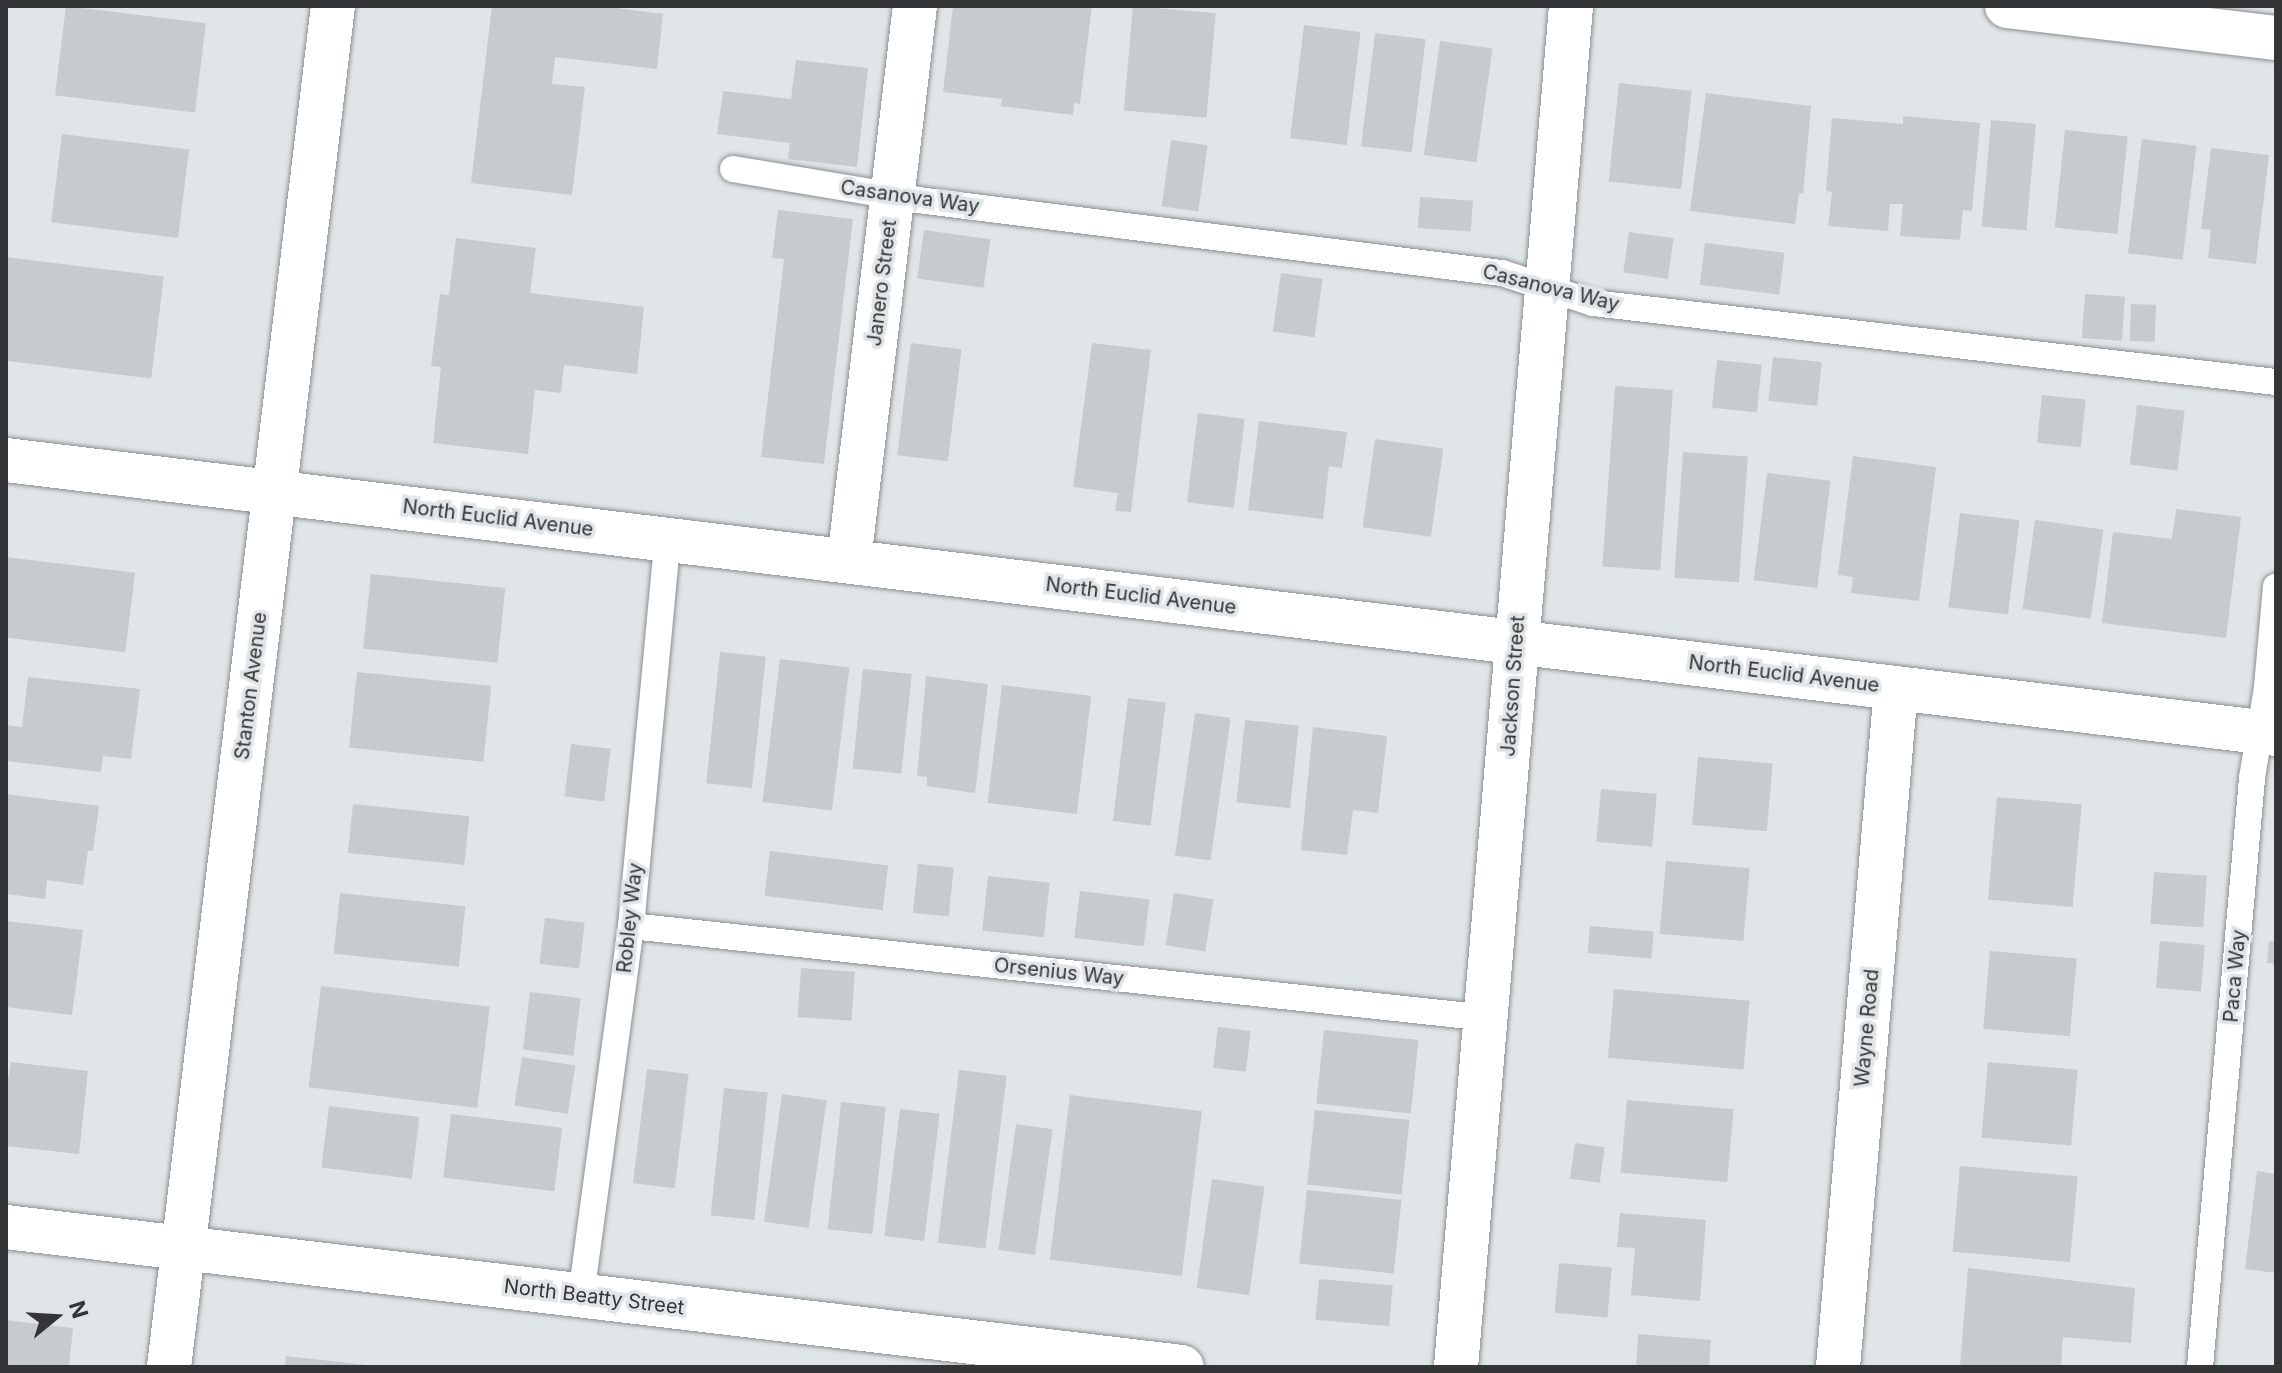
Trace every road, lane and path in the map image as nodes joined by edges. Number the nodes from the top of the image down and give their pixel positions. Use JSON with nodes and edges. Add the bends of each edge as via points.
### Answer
{"nodes":[{"id":1,"x":333,"y":6,"type":"edge"},
{"id":2,"x":915,"y":6,"type":"edge"},
{"id":3,"x":1571,"y":6,"type":"edge"},
{"id":4,"x":2007,"y":6,"type":"edge"},
{"id":5,"x":2276,"y":38,"type":"edge"},
{"id":6,"x":733,"y":169,"type":"dead end"},
{"id":7,"x":893,"y":196,"type":"junction"},
{"id":8,"x":1548,"y":288,"type":"junction"},
{"id":9,"x":2276,"y":382,"type":"edge"},
{"id":10,"x":6,"y":460,"type":"edge"},
{"id":11,"x":273,"y":490,"type":"junction"},
{"id":12,"x":668,"y":538,"type":"junction"},
{"id":13,"x":849,"y":561,"type":"junction"},
{"id":14,"x":2276,"y":586,"type":"edge"},
{"id":15,"x":1516,"y":642,"type":"junction"},
{"id":16,"x":1896,"y":688,"type":"junction"},
{"id":17,"x":2268,"y":733,"type":"edge"},
{"id":18,"x":631,"y":926,"type":"junction"},
{"id":19,"x":1487,"y":1018,"type":"junction"},
{"id":20,"x":6,"y":1227,"type":"edge"},
{"id":21,"x":185,"y":1247,"type":"junction"},
{"id":22,"x":581,"y":1296,"type":"junction"},
{"id":23,"x":169,"y":1367,"type":"edge"},
{"id":24,"x":1182,"y":1367,"type":"edge"},
{"id":25,"x":1456,"y":1367,"type":"edge"},
{"id":26,"x":1838,"y":1367,"type":"edge"},
{"id":27,"x":2200,"y":1367,"type":"edge"}],
"edges":[{"from":1,"to":11,"type":"street","name":"Stanton Avenue"},
{"from":2,"to":7,"type":"street","name":"Janero Street"},
{"from":3,"to":8,"type":"street","name":"Jackson Street"},
{"from":4,"to":5,"type":"street"},
{"from":6,"to":7,"type":"lane","name":"Casanova Way"},
{"from":7,"to":8,"type":"lane","name":"Casanova Way","via":[[1502,273]]},
{"from":7,"to":13,"type":"street","name":"Janero Street"},
{"from":8,"to":9,"type":"lane","name":"Casanova Way","via":[[1593,303]]},
{"from":8,"to":15,"type":"street","name":"Jackson Street"},
{"from":10,"to":11,"type":"street","name":"North Euclid Avenue"},
{"from":11,"to":12,"type":"street","name":"North Euclid Avenue"},
{"from":11,"to":21,"type":"street","name":"Stanton Avenue"},
{"from":12,"to":13,"type":"street","name":"North Euclid Avenue"},
{"from":12,"to":18,"type":"lane","name":"Robley Way"},
{"from":13,"to":15,"type":"street","name":"North Euclid Avenue"},
{"from":14,"to":17,"type":"lane","name":"Paca Way"},
{"from":15,"to":16,"type":"street","name":"North Euclid Avenue"},
{"from":15,"to":19,"type":"street","name":"Jackson Street"},
{"from":16,"to":17,"type":"street","name":"North Euclid Avenue"},
{"from":16,"to":26,"type":"street","name":"Wayne Road"},
{"from":17,"to":27,"type":"lane","name":"Paca Way","via":[[2252,778]]},
{"from":18,"to":19,"type":"lane","name":"Orsenius Way"},
{"from":18,"to":22,"type":"lane","name":"Robley Way"},
{"from":19,"to":25,"type":"street","name":"Jackson Street"},
{"from":20,"to":21,"type":"street","name":"North Beatty Street"},
{"from":21,"to":22,"type":"street","name":"North Beatty Street"},
{"from":21,"to":23,"type":"street","name":"Stanton Avenue"},
{"from":22,"to":24,"type":"street","name":"North Beatty Street"}]}
